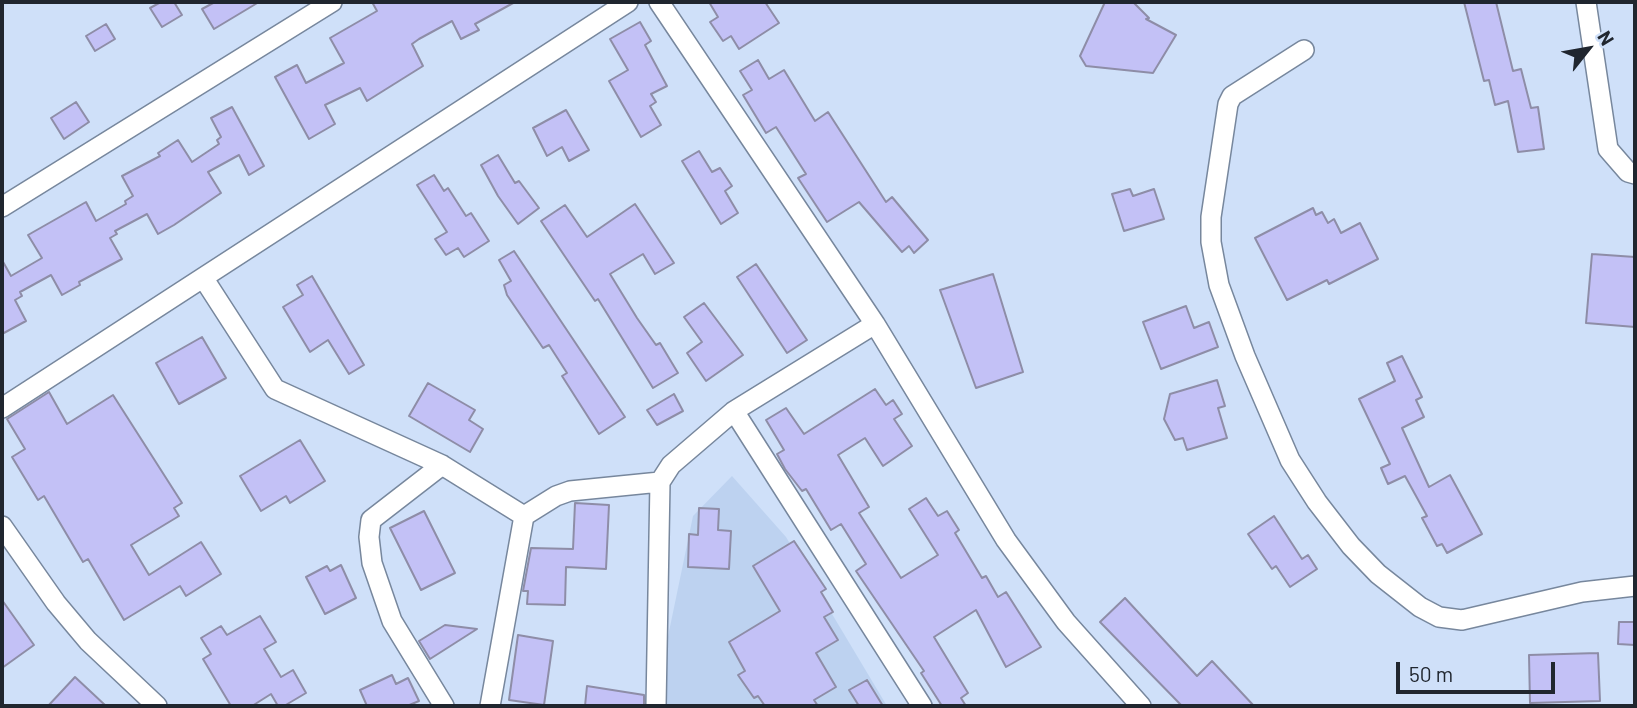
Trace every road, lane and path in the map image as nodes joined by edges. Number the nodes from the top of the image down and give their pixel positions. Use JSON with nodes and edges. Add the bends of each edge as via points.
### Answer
{"nodes":[{"id":1,"x":332,"y":2,"type":"edge"},
{"id":2,"x":628,"y":2,"type":"edge"},
{"id":3,"x":659,"y":2,"type":"edge"},
{"id":4,"x":1586,"y":2,"type":"edge"},
{"id":5,"x":1304,"y":50,"type":"dead end"},
{"id":6,"x":1635,"y":174,"type":"edge"},
{"id":7,"x":2,"y":207,"type":"edge"},
{"id":8,"x":204,"y":279,"type":"junction"},
{"id":9,"x":875,"y":324,"type":"junction"},
{"id":10,"x":2,"y":408,"type":"edge"},
{"id":11,"x":734,"y":411,"type":"junction"},
{"id":12,"x":442,"y":465,"type":"junction"},
{"id":13,"x":660,"y":482,"type":"junction"},
{"id":14,"x":524,"y":516,"type":"junction"},
{"id":15,"x":2,"y":526,"type":"edge"},
{"id":16,"x":1635,"y":586,"type":"edge"},
{"id":17,"x":157,"y":706,"type":"edge"},
{"id":18,"x":444,"y":706,"type":"edge"},
{"id":19,"x":490,"y":706,"type":"edge"},
{"id":20,"x":656,"y":706,"type":"edge"},
{"id":21,"x":922,"y":706,"type":"edge"},
{"id":22,"x":1142,"y":706,"type":"edge"}],
"edges":[{"from":1,"to":7,"type":"street"},
{"from":2,"to":8,"type":"street"},
{"from":3,"to":9,"type":"street"},
{"from":4,"to":6,"type":"street","via":[[1608,149]]},
{"from":5,"to":16,"type":"street","via":[[1232,96],[1211,217],[1219,285],[1290,460],[1351,546],[1378,574],[1439,617],[1462,620],[1582,592]]},
{"from":8,"to":10,"type":"street"},
{"from":8,"to":12,"type":"street","via":[[275,389]]},
{"from":9,"to":11,"type":"street"},
{"from":9,"to":22,"type":"street","via":[[1006,540],[1066,622]]},
{"from":11,"to":13,"type":"street","via":[[671,465]]},
{"from":11,"to":21,"type":"street"},
{"from":12,"to":14,"type":"street"},
{"from":12,"to":18,"type":"street","via":[[371,520],[369,537],[372,563],[392,621]]},
{"from":13,"to":14,"type":"street","via":[[570,491]]},
{"from":13,"to":20,"type":"street"},
{"from":14,"to":19,"type":"street"},
{"from":15,"to":17,"type":"street","via":[[88,641]]}]}
